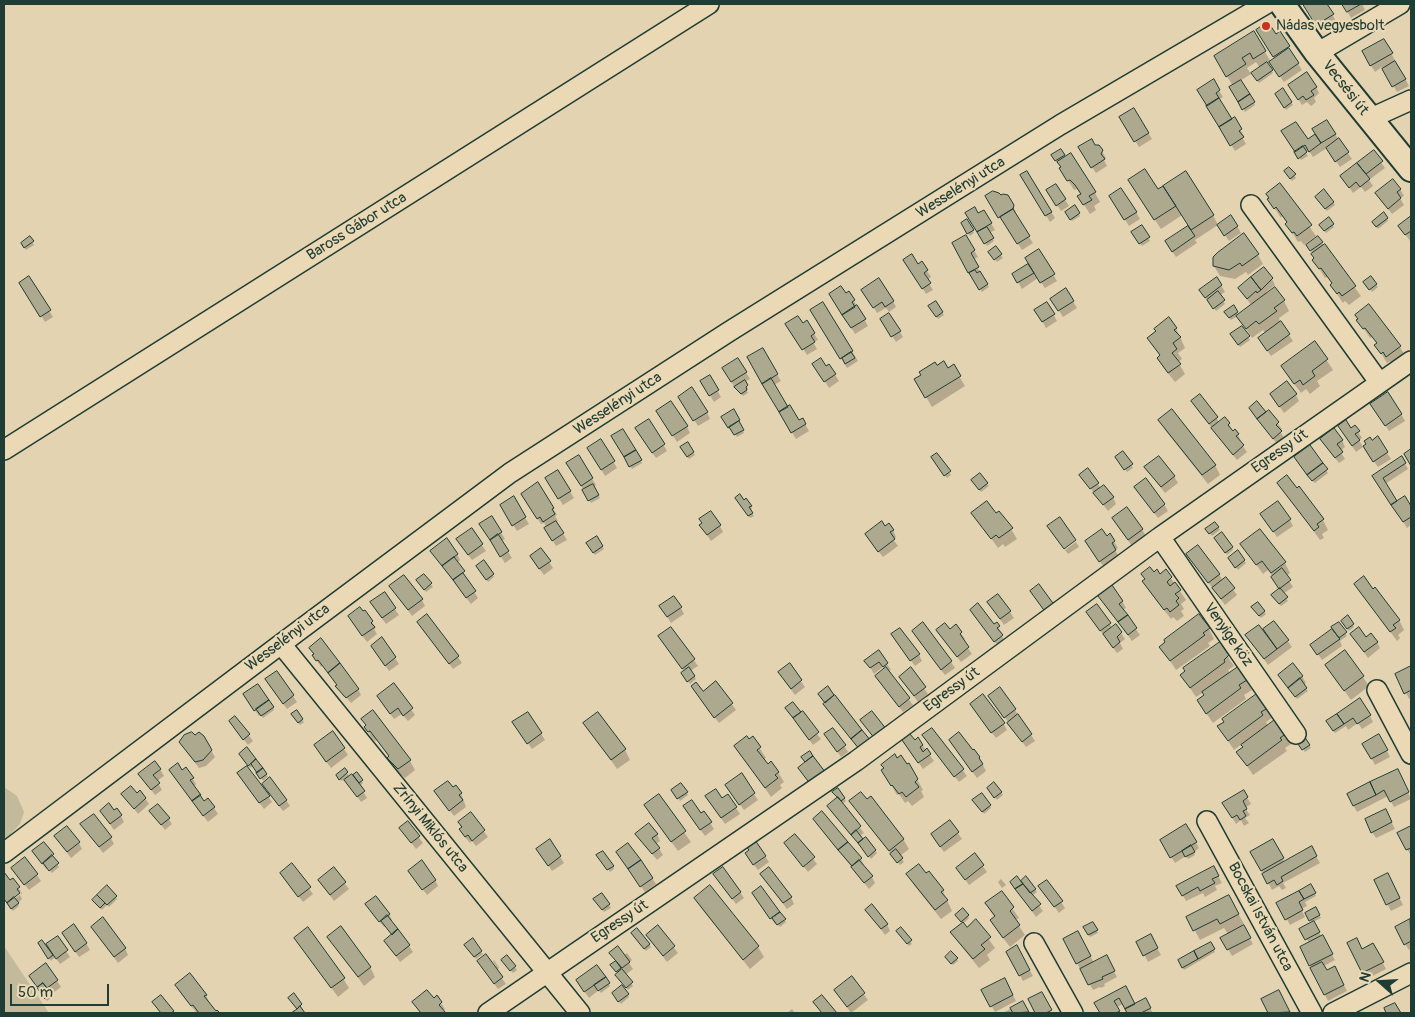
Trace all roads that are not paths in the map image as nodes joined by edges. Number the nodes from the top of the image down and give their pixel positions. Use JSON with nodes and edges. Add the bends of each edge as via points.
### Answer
{"nodes":[{"id":1,"x":709,"y":4,"type":"edge"},
{"id":2,"x":1266,"y":4,"type":"edge"},
{"id":3,"x":1282,"y":4,"type":"edge"},
{"id":4,"x":1400,"y":4,"type":"edge"},
{"id":5,"x":1317,"y":53,"type":"junction"},
{"id":6,"x":1411,"y":100,"type":"edge"},
{"id":7,"x":1369,"y":119,"type":"junction"},
{"id":8,"x":1411,"y":169,"type":"edge"},
{"id":9,"x":1251,"y":205,"type":"dead end"},
{"id":10,"x":1411,"y":360,"type":"edge"},
{"id":11,"x":1379,"y":382,"type":"junction"},
{"id":12,"x":4,"y":450,"type":"edge"},
{"id":13,"x":1160,"y":537,"type":"junction"},
{"id":14,"x":280,"y":644,"type":"junction"},
{"id":15,"x":1377,"y":690,"type":"dead end"},
{"id":16,"x":1296,"y":734,"type":"dead end"},
{"id":17,"x":1411,"y":754,"type":"edge"},
{"id":18,"x":1208,"y":821,"type":"dead end"},
{"id":19,"x":4,"y":853,"type":"edge"},
{"id":20,"x":1034,"y":943,"type":"dead end"},
{"id":21,"x":546,"y":972,"type":"junction"},
{"id":22,"x":1411,"y":973,"type":"edge"},
{"id":23,"x":488,"y":1013,"type":"edge"},
{"id":24,"x":580,"y":1013,"type":"edge"},
{"id":25,"x":1073,"y":1013,"type":"edge"},
{"id":26,"x":1312,"y":1013,"type":"edge"},
{"id":27,"x":1333,"y":1013,"type":"edge"}],
"edges":[{"from":1,"to":12,"type":"street","name":"Baross Gábor utca"},
{"from":2,"to":14,"type":"street","name":"Wesselényi utca","via":[[1052,131],[510,473]]},
{"from":3,"to":5,"type":"main road","name":"Vecsési út"},
{"from":4,"to":5,"type":"street"},
{"from":5,"to":7,"type":"main road","name":"Vecsési út"},
{"from":6,"to":7,"type":"street"},
{"from":7,"to":8,"type":"main road","name":"Vecsési út"},
{"from":9,"to":11,"type":"street"},
{"from":10,"to":11,"type":"street","name":"Egressy út"},
{"from":11,"to":13,"type":"street","name":"Egressy út"},
{"from":13,"to":16,"type":"street","name":"Venyige köz"},
{"from":13,"to":21,"type":"street","name":"Egressy út","via":[[856,761]]},
{"from":14,"to":19,"type":"street","name":"Wesselényi utca"},
{"from":14,"to":21,"type":"street","name":"Zrínyi Miklós utca"},
{"from":15,"to":17,"type":"street"},
{"from":18,"to":26,"type":"street","name":"Bocskai István utca"},
{"from":20,"to":25,"type":"street"},
{"from":21,"to":23,"type":"street","name":"Egressy út"},
{"from":21,"to":24,"type":"street","name":"Zrínyi Miklós utca"},
{"from":22,"to":27,"type":"street"}]}
